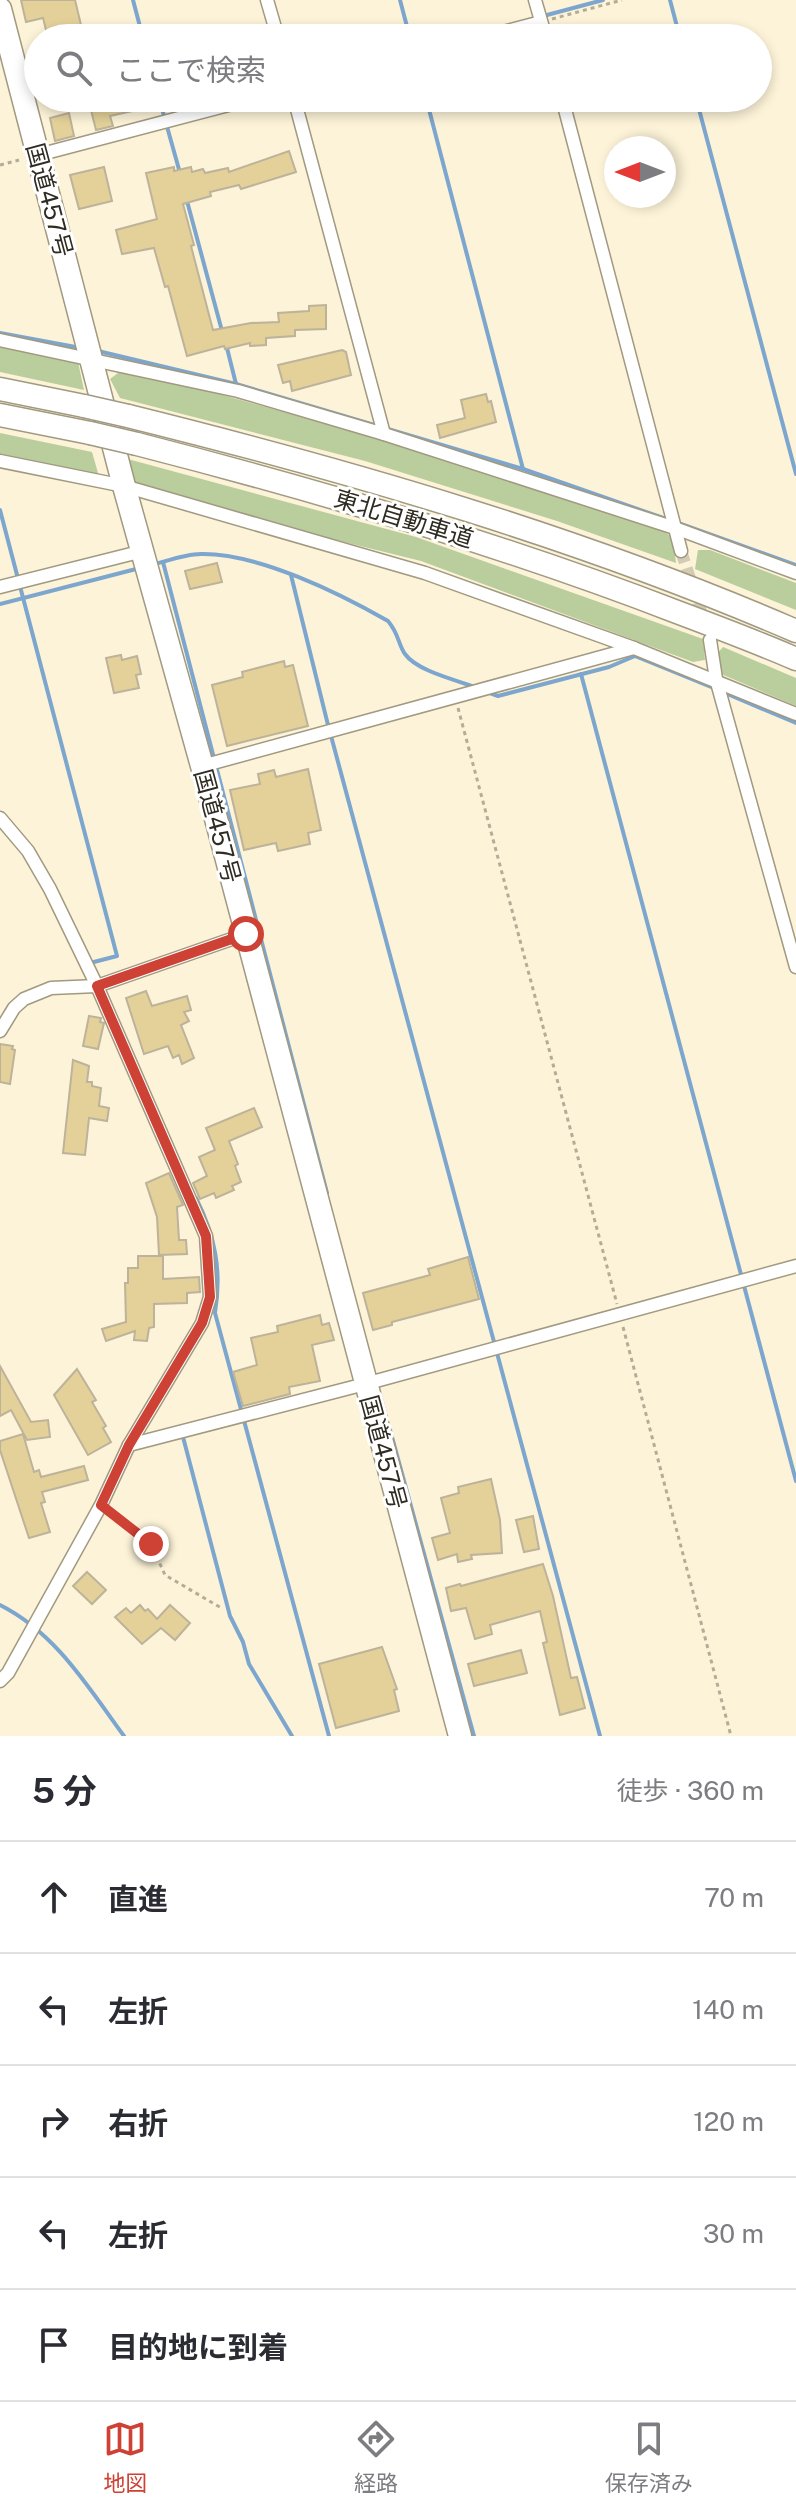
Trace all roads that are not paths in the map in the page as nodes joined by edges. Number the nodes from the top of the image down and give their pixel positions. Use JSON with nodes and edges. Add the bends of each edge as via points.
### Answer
{"nodes":[{"id":1,"x":267,"y":0,"type":"edge"},
{"id":2,"x":535,"y":0,"type":"edge"},
{"id":3,"x":0,"y":9,"type":"edge"},
{"id":4,"x":541,"y":22,"type":"joint"},
{"id":5,"x":274,"y":24,"type":"edge"},
{"id":6,"x":533,"y":24,"type":"edge"},
{"id":7,"x":24,"y":101,"type":"edge"},
{"id":8,"x":27,"y":112,"type":"edge"},
{"id":9,"x":202,"y":112,"type":"edge"},
{"id":10,"x":298,"y":112,"type":"edge"},
{"id":11,"x":566,"y":112,"type":"edge"},
{"id":12,"x":38,"y":155,"type":"junction"},
{"id":13,"x":0,"y":340,"type":"edge"},
{"id":14,"x":92,"y":360,"type":"junction"},
{"id":15,"x":0,"y":389,"type":"edge"},
{"id":16,"x":0,"y":415,"type":"edge"},
{"id":17,"x":384,"y":434,"type":"junction"},
{"id":18,"x":0,"y":461,"type":"edge"},
{"id":19,"x":124,"y":486,"type":"junction"},
{"id":20,"x":675,"y":528,"type":"junction"},
{"id":21,"x":143,"y":551,"type":"junction"},
{"id":22,"x":681,"y":551,"type":"tunnel mouth"},
{"id":23,"x":796,"y":573,"type":"edge"},
{"id":24,"x":0,"y":587,"type":"edge"},
{"id":25,"x":796,"y":631,"type":"edge"},
{"id":26,"x":710,"y":640,"type":"tunnel mouth"},
{"id":27,"x":634,"y":648,"type":"junction"},
{"id":28,"x":796,"y":659,"type":"edge"},
{"id":29,"x":716,"y":679,"type":"junction"},
{"id":30,"x":796,"y":714,"type":"edge"},
{"id":31,"x":202,"y":766,"type":"junction"},
{"id":32,"x":0,"y":818,"type":"edge"},
{"id":33,"x":246,"y":934,"type":"junction"},
{"id":34,"x":796,"y":967,"type":"edge"},
{"id":35,"x":97,"y":986,"type":"junction"},
{"id":36,"x":0,"y":1031,"type":"edge"},
{"id":37,"x":796,"y":1266,"type":"edge"},
{"id":38,"x":365,"y":1384,"type":"junction"},
{"id":39,"x":129,"y":1445,"type":"junction"},
{"id":40,"x":0,"y":1681,"type":"edge"},
{"id":41,"x":460,"y":1736,"type":"edge"}],
"edges":[{"from":1,"to":5,"type":"street"},
{"from":2,"to":4,"type":"street"},
{"from":3,"to":7,"type":"highway","name":"国道457号"},
{"from":4,"to":6,"type":"street"},
{"from":8,"to":12,"type":"highway","name":"国道457号"},
{"from":9,"to":12,"type":"street"},
{"from":10,"to":17,"type":"street"},
{"from":11,"to":20,"type":"street"},
{"from":12,"to":14,"type":"highway","name":"国道457号"},
{"from":13,"to":14,"type":"street"},
{"from":14,"to":17,"type":"street","via":[[238,391]]},
{"from":14,"to":19,"type":"highway","name":"国道457号"},
{"from":15,"to":25,"type":"highway","name":"東北自動車道","bridge":true,"via":[[290,456],[620,562]]},
{"from":16,"to":28,"type":"highway","name":"東北自動車道","bridge":true,"via":[[286,482],[436,527],[615,588]]},
{"from":17,"to":20,"type":"street"},
{"from":18,"to":19,"type":"street"},
{"from":19,"to":21,"type":"highway","name":"国道457号"},
{"from":19,"to":27,"type":"street","via":[[425,573]]},
{"from":20,"to":22,"type":"street"},
{"from":20,"to":23,"type":"street"},
{"from":21,"to":24,"type":"street"},
{"from":21,"to":31,"type":"highway","name":"国道457号"},
{"from":26,"to":29,"type":"street"},
{"from":27,"to":29,"type":"street"},
{"from":27,"to":31,"type":"street"},
{"from":29,"to":30,"type":"street"},
{"from":29,"to":34,"type":"street"},
{"from":31,"to":33,"type":"highway","name":"国道457号"},
{"from":32,"to":35,"type":"street","via":[[50,889]]},
{"from":33,"to":35,"type":"street"},
{"from":33,"to":38,"type":"highway","name":"国道457号"},
{"from":35,"to":36,"type":"street","via":[[51,988],[24,999]]},
{"from":35,"to":39,"type":"street","via":[[206,1236],[210,1271],[202,1323]]},
{"from":37,"to":38,"type":"street"},
{"from":38,"to":39,"type":"street"},
{"from":38,"to":41,"type":"highway","name":"国道457号"},
{"from":39,"to":40,"type":"street","via":[[101,1505]]}]}
